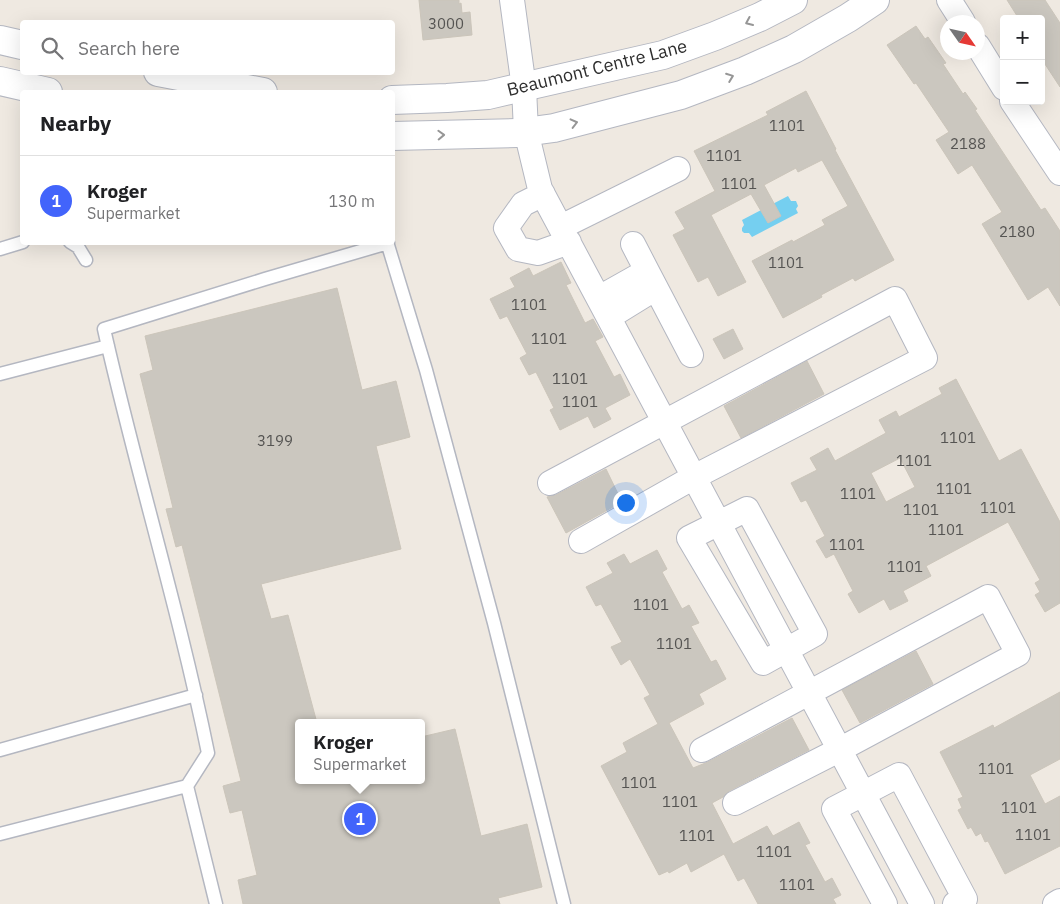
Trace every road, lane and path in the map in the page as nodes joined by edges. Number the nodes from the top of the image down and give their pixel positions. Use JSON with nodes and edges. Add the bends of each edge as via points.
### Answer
{"nodes":[{"id":1,"x":512,"y":0,"type":"edge"},
{"id":2,"x":793,"y":0,"type":"edge"},
{"id":3,"x":876,"y":0,"type":"edge"},
{"id":4,"x":949,"y":0,"type":"edge"},
{"id":5,"x":959,"y":15,"type":"edge"},
{"id":6,"x":0,"y":40,"type":"edge"},
{"id":7,"x":20,"y":44,"type":"edge"},
{"id":8,"x":985,"y":57,"type":"edge"},
{"id":9,"x":174,"y":75,"type":"edge"},
{"id":10,"x":0,"y":81,"type":"edge"},
{"id":11,"x":1000,"y":82,"type":"edge"},
{"id":12,"x":524,"y":88,"type":"junction"},
{"id":13,"x":39,"y":90,"type":"edge"},
{"id":14,"x":252,"y":90,"type":"edge"},
{"id":15,"x":395,"y":100,"type":"edge"},
{"id":16,"x":1015,"y":105,"type":"edge"},
{"id":17,"x":526,"y":132,"type":"junction"},
{"id":18,"x":395,"y":136,"type":"edge"},
{"id":19,"x":678,"y":169,"type":"dead end"},
{"id":20,"x":1060,"y":173,"type":"edge"},
{"id":21,"x":543,"y":194,"type":"junction"},
{"id":22,"x":565,"y":234,"type":"junction"},
{"id":23,"x":20,"y":243,"type":"edge"},
{"id":24,"x":633,"y":244,"type":"dead end"},
{"id":25,"x":74,"y":245,"type":"edge"},
{"id":26,"x":381,"y":245,"type":"edge"},
{"id":27,"x":389,"y":245,"type":"edge"},
{"id":28,"x":0,"y":249,"type":"edge"},
{"id":29,"x":86,"y":260,"type":"dead end"},
{"id":30,"x":651,"y":280,"type":"junction"},
{"id":31,"x":604,"y":308,"type":"junction"},
{"id":32,"x":108,"y":346,"type":"junction"},
{"id":33,"x":690,"y":355,"type":"dead end"},
{"id":34,"x":0,"y":374,"type":"edge"},
{"id":35,"x":666,"y":423,"type":"junction"},
{"id":36,"x":694,"y":477,"type":"junction"},
{"id":37,"x":550,"y":483,"type":"dead end"},
{"id":38,"x":718,"y":522,"type":"junction"},
{"id":39,"x":581,"y":541,"type":"dead end"},
{"id":40,"x":787,"y":651,"type":"junction"},
{"id":41,"x":809,"y":693,"type":"junction"},
{"id":42,"x":196,"y":695,"type":"junction"},
{"id":43,"x":0,"y":750,"type":"edge"},
{"id":44,"x":702,"y":750,"type":"dead end"},
{"id":45,"x":839,"y":750,"type":"junction"},
{"id":46,"x":187,"y":786,"type":"junction"},
{"id":47,"x":862,"y":794,"type":"junction"},
{"id":48,"x":735,"y":803,"type":"dead end"},
{"id":49,"x":0,"y":834,"type":"edge"},
{"id":50,"x":1060,"y":901,"type":"edge"},
{"id":51,"x":216,"y":904,"type":"edge"},
{"id":52,"x":564,"y":904,"type":"edge"},
{"id":53,"x":885,"y":904,"type":"edge"},
{"id":54,"x":922,"y":904,"type":"edge"},
{"id":55,"x":955,"y":904,"type":"edge"},
{"id":56,"x":1055,"y":904,"type":"edge"}],
"edges":[{"from":1,"to":12,"type":"street"},
{"from":2,"to":12,"type":"street","name":"Beaumont Centre Lane","one_way":true,"via":[[760,17],[663,55]]},
{"from":17,"to":3,"type":"street","one_way":true,"via":[[554,128],[682,95],[794,49]]},
{"from":4,"to":5,"type":"street"},
{"from":6,"to":7,"type":"street"},
{"from":8,"to":11,"type":"street"},
{"from":9,"to":14,"type":"street"},
{"from":10,"to":13,"type":"street"},
{"from":12,"to":15,"type":"street","name":"Beaumont Centre Lane","via":[[480,96]]},
{"from":12,"to":17,"type":"street"},
{"from":16,"to":20,"type":"street"},
{"from":18,"to":17,"type":"street","one_way":true},
{"from":17,"to":21,"type":"street"},
{"from":19,"to":22,"type":"street"},
{"from":21,"to":22,"type":"street"},
{"from":21,"to":22,"type":"street","via":[[523,204],[506,228],[518,249],[538,253]]},
{"from":22,"to":31,"type":"street"},
{"from":23,"to":28,"type":"lane"},
{"from":24,"to":30,"type":"street"},
{"from":25,"to":29,"type":"lane"},
{"from":26,"to":32,"type":"lane","via":[[104,329]]},
{"from":27,"to":52,"type":"lane","via":[[494,623]]},
{"from":30,"to":31,"type":"street"},
{"from":30,"to":33,"type":"street"},
{"from":31,"to":35,"type":"street"},
{"from":32,"to":34,"type":"lane"},
{"from":32,"to":42,"type":"lane"},
{"from":35,"to":36,"type":"street"},
{"from":35,"to":36,"type":"street","via":[[895,300],[925,358]]},
{"from":35,"to":37,"type":"street"},
{"from":36,"to":38,"type":"street"},
{"from":36,"to":39,"type":"street"},
{"from":38,"to":40,"type":"street"},
{"from":38,"to":40,"type":"street","via":[[689,538],[763,663]]},
{"from":38,"to":40,"type":"street","via":[[747,508],[815,634]]},
{"from":40,"to":41,"type":"street"},
{"from":41,"to":44,"type":"street"},
{"from":41,"to":45,"type":"street"},
{"from":41,"to":45,"type":"street","via":[[988,597],[1018,654]]},
{"from":42,"to":43,"type":"lane"},
{"from":42,"to":46,"type":"lane","via":[[208,753]]},
{"from":45,"to":47,"type":"street"},
{"from":45,"to":48,"type":"street"},
{"from":46,"to":49,"type":"lane"},
{"from":46,"to":51,"type":"lane"},
{"from":47,"to":53,"type":"street","via":[[834,809]]},
{"from":47,"to":54,"type":"street"},
{"from":47,"to":55,"type":"street","via":[[899,776],[965,899]]},
{"from":50,"to":56,"type":"street"}]}
